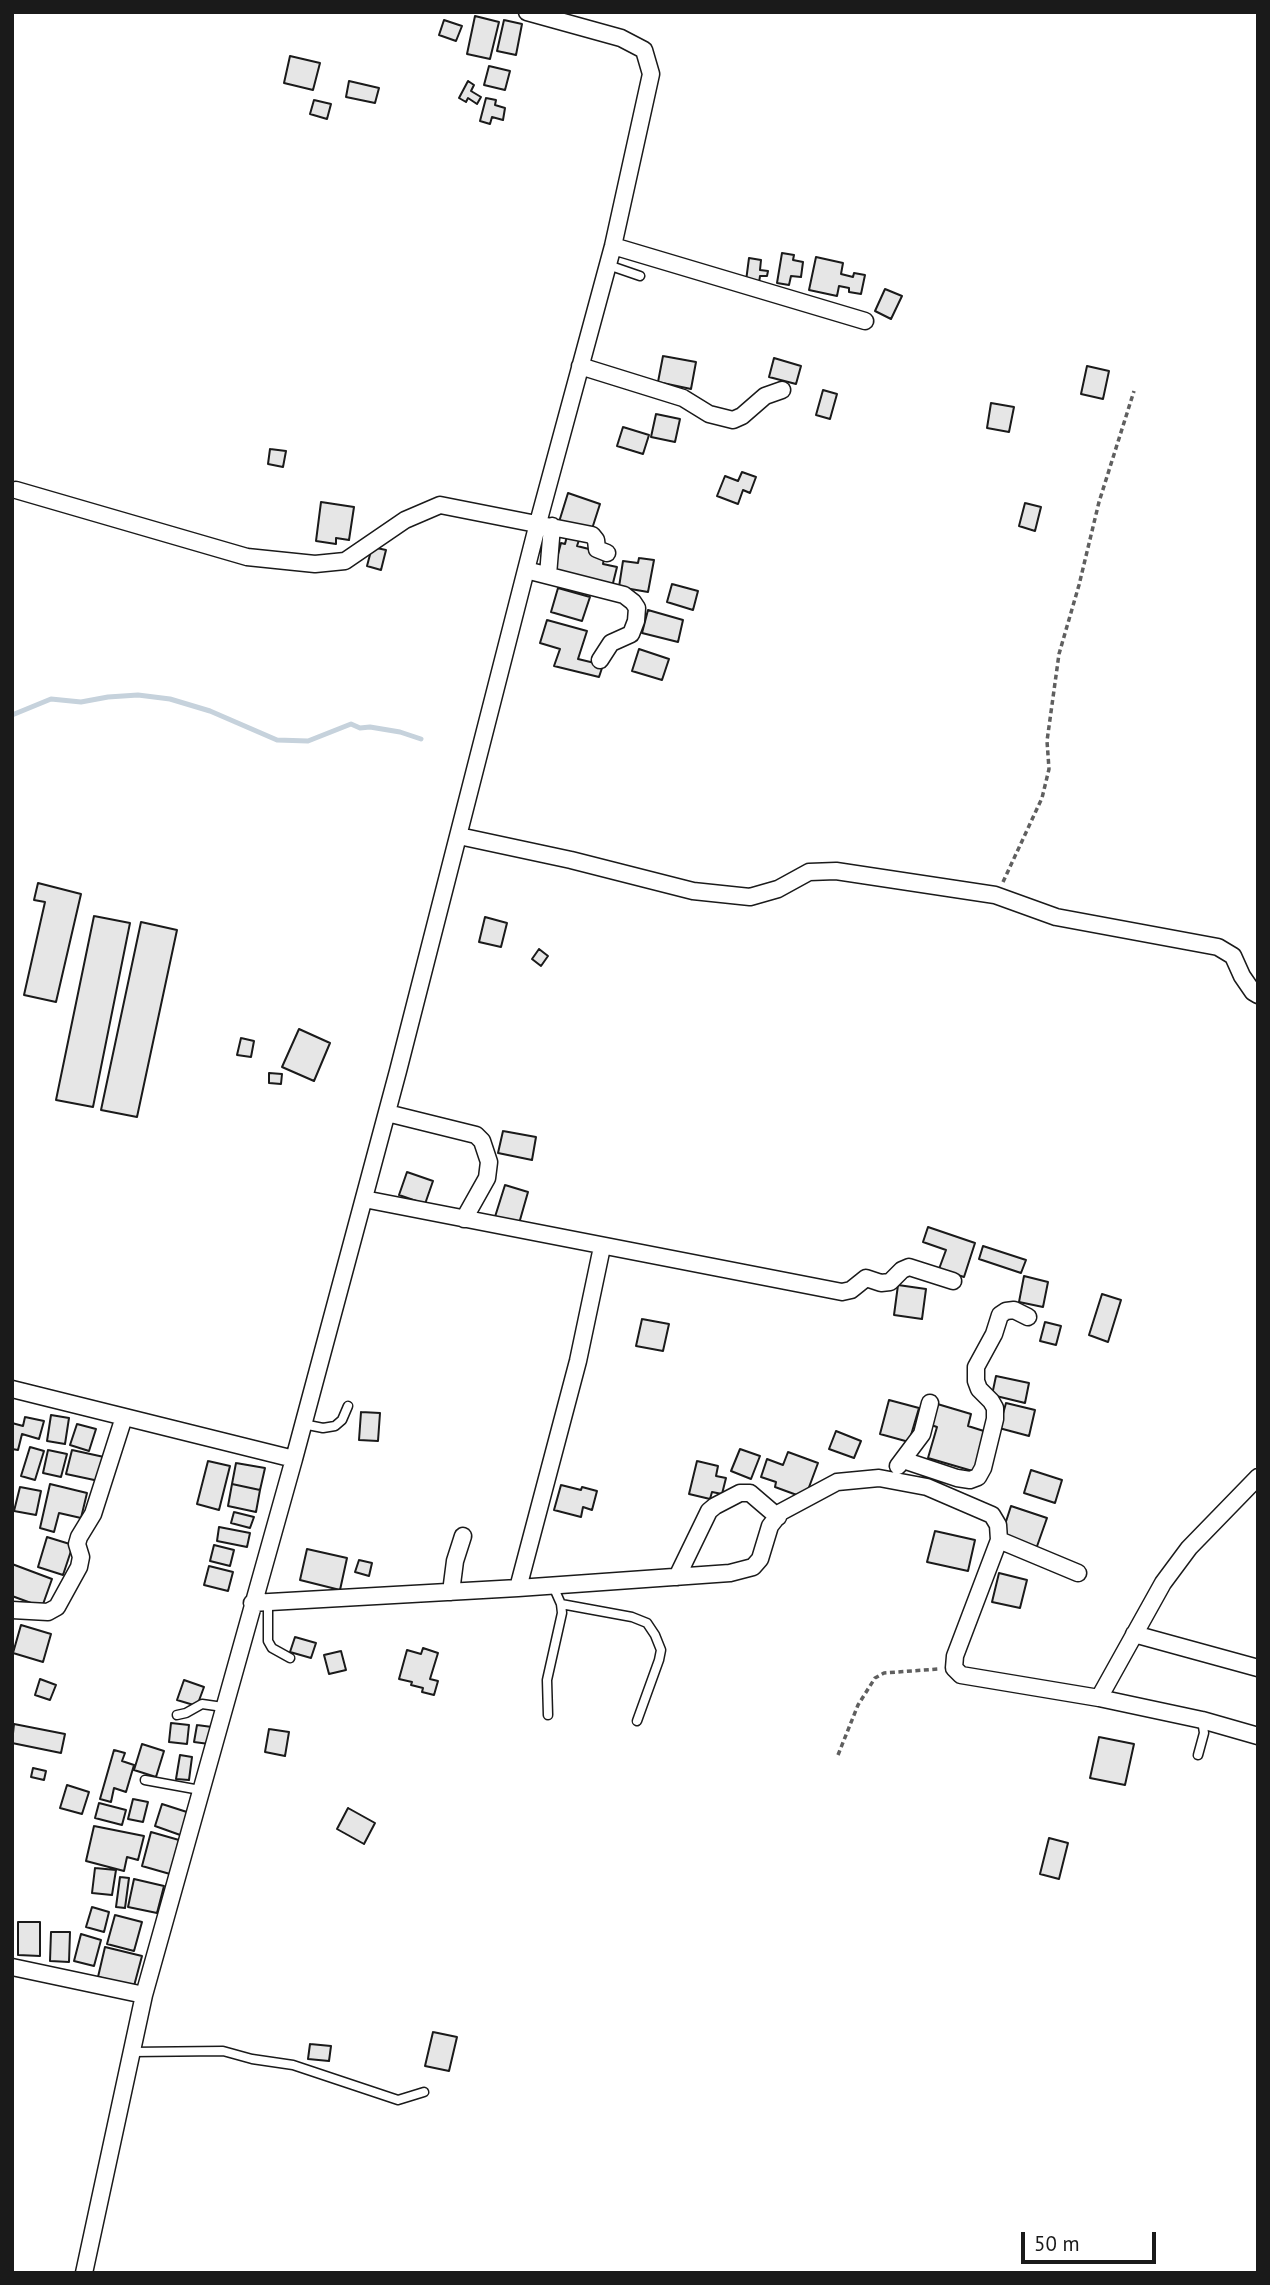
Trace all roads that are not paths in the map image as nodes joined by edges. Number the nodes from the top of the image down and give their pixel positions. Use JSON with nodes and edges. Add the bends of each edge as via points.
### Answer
{"nodes":[{"id":1,"x":527,"y":12,"type":"edge"},
{"id":2,"x":613,"y":246,"type":"junction"},
{"id":3,"x":608,"y":265,"type":"junction"},
{"id":4,"x":640,"y":276,"type":"dead end"},
{"id":5,"x":865,"y":321,"type":"dead end"},
{"id":6,"x":580,"y":366,"type":"junction"},
{"id":7,"x":782,"y":390,"type":"dead end"},
{"id":8,"x":16,"y":490,"type":"dead end"},
{"id":9,"x":545,"y":525,"type":"junction"},
{"id":10,"x":607,"y":553,"type":"dead end"},
{"id":11,"x":526,"y":570,"type":"junction"},
{"id":12,"x":548,"y":575,"type":"junction"},
{"id":13,"x":600,"y":660,"type":"dead end"},
{"id":14,"x":459,"y":836,"type":"junction"},
{"id":15,"x":1258,"y":995,"type":"edge"},
{"id":16,"x":387,"y":1113,"type":"junction"},
{"id":17,"x":364,"y":1199,"type":"junction"},
{"id":18,"x":464,"y":1219,"type":"junction"},
{"id":19,"x":602,"y":1247,"type":"junction"},
{"id":20,"x":953,"y":1281,"type":"dead end"},
{"id":21,"x":1028,"y":1317,"type":"dead end"},
{"id":22,"x":12,"y":1389,"type":"edge"},
{"id":23,"x":930,"y":1403,"type":"dead end"},
{"id":24,"x":348,"y":1406,"type":"dead end"},
{"id":25,"x":124,"y":1417,"type":"junction"},
{"id":26,"x":303,"y":1424,"type":"junction"},
{"id":27,"x":294,"y":1459,"type":"junction"},
{"id":28,"x":903,"y":1460,"type":"junction"},
{"id":29,"x":1258,"y":1477,"type":"edge"},
{"id":30,"x":890,"y":1480,"type":"junction"},
{"id":31,"x":778,"y":1517,"type":"junction"},
{"id":32,"x":463,"y":1536,"type":"dead end"},
{"id":33,"x":999,"y":1540,"type":"junction"},
{"id":34,"x":1078,"y":1573,"type":"dead end"},
{"id":35,"x":677,"y":1577,"type":"junction"},
{"id":36,"x":553,"y":1586,"type":"junction"},
{"id":37,"x":518,"y":1588,"type":"junction"},
{"id":38,"x":451,"y":1592,"type":"junction"},
{"id":39,"x":260,"y":1602,"type":"junction"},
{"id":40,"x":561,"y":1604,"type":"junction"},
{"id":41,"x":12,"y":1610,"type":"edge"},
{"id":42,"x":1134,"y":1634,"type":"junction"},
{"id":43,"x":290,"y":1658,"type":"dead end"},
{"id":44,"x":1258,"y":1668,"type":"edge"},
{"id":45,"x":1099,"y":1698,"type":"junction"},
{"id":46,"x":223,"y":1707,"type":"junction"},
{"id":47,"x":177,"y":1715,"type":"dead end"},
{"id":48,"x":548,"y":1715,"type":"dead end"},
{"id":49,"x":1202,"y":1720,"type":"junction"},
{"id":50,"x":637,"y":1721,"type":"dead end"},
{"id":51,"x":1258,"y":1735,"type":"edge"},
{"id":52,"x":1198,"y":1755,"type":"dead end"},
{"id":53,"x":145,"y":1780,"type":"dead end"},
{"id":54,"x":200,"y":1790,"type":"junction"},
{"id":55,"x":12,"y":1967,"type":"edge"},
{"id":56,"x":144,"y":1995,"type":"junction"},
{"id":57,"x":131,"y":2053,"type":"junction"},
{"id":58,"x":424,"y":2092,"type":"dead end"},
{"id":59,"x":84,"y":2273,"type":"edge"}],
"edges":[{"from":1,"to":2,"type":"street","via":[[621,38],[644,50],[651,74]]},
{"from":2,"to":3,"type":"street"},
{"from":2,"to":5,"type":"street"},
{"from":3,"to":4,"type":"lane"},
{"from":3,"to":6,"type":"street"},
{"from":6,"to":7,"type":"street","via":[[683,398],[709,414],[733,420],[765,396]]},
{"from":6,"to":9,"type":"street"},
{"from":8,"to":9,"type":"street","via":[[247,557],[315,564],[345,561],[405,520],[440,505]]},
{"from":9,"to":10,"type":"street","via":[[592,535],[597,549]]},
{"from":9,"to":11,"type":"street"},
{"from":9,"to":12,"type":"street"},
{"from":11,"to":12,"type":"street"},
{"from":11,"to":14,"type":"street"},
{"from":12,"to":13,"type":"street","via":[[624,595],[637,608],[631,634],[611,643]]},
{"from":14,"to":15,"type":"street","via":[[693,891],[750,897],[778,889],[809,872],[835,872],[995,895],[1056,918],[1218,947],[1233,956]]},
{"from":14,"to":16,"type":"street"},
{"from":16,"to":17,"type":"street"},
{"from":16,"to":18,"type":"street","via":[[476,1135],[482,1141],[489,1162],[486,1178]]},
{"from":17,"to":18,"type":"street"},
{"from":17,"to":26,"type":"street"},
{"from":18,"to":19,"type":"street"},
{"from":19,"to":20,"type":"street","via":[[842,1292],[866,1278],[890,1282],[909,1267]]},
{"from":19,"to":37,"type":"street","via":[[578,1361]]},
{"from":21,"to":28,"type":"street","via":[[1014,1310],[1000,1315],[976,1367],[979,1389],[995,1408],[978,1477],[957,1478]]},
{"from":22,"to":25,"type":"street"},
{"from":23,"to":28,"type":"street","via":[[922,1434]]},
{"from":24,"to":26,"type":"lane","via":[[335,1426]]},
{"from":25,"to":27,"type":"street"},
{"from":25,"to":41,"type":"street","via":[[93,1514],[79,1537],[79,1567],[57,1607],[48,1612]]},
{"from":26,"to":27,"type":"street"},
{"from":27,"to":39,"type":"street"},
{"from":28,"to":30,"type":"street"},
{"from":29,"to":42,"type":"street","via":[[1189,1548]]},
{"from":30,"to":31,"type":"street","via":[[837,1482]]},
{"from":30,"to":33,"type":"street","via":[[927,1487],[992,1515]]},
{"from":31,"to":35,"type":"street","via":[[753,1567]]},
{"from":31,"to":35,"type":"street","via":[[750,1493],[715,1506]]},
{"from":32,"to":38,"type":"street"},
{"from":33,"to":34,"type":"street"},
{"from":33,"to":45,"type":"street","via":[[954,1656],[954,1668],[961,1675]]},
{"from":35,"to":36,"type":"street"},
{"from":36,"to":37,"type":"street"},
{"from":36,"to":40,"type":"lane"},
{"from":37,"to":38,"type":"street"},
{"from":38,"to":39,"type":"street"},
{"from":39,"to":43,"type":"lane","via":[[268,1641]]},
{"from":39,"to":46,"type":"street"},
{"from":40,"to":48,"type":"lane","via":[[547,1680]]},
{"from":40,"to":50,"type":"lane","via":[[632,1617],[647,1623],[655,1635],[661,1650],[659,1660]]},
{"from":42,"to":44,"type":"street"},
{"from":42,"to":45,"type":"street"},
{"from":45,"to":49,"type":"street"},
{"from":46,"to":47,"type":"lane","via":[[202,1704]]},
{"from":46,"to":54,"type":"street"},
{"from":49,"to":51,"type":"street"},
{"from":49,"to":52,"type":"lane"},
{"from":53,"to":54,"type":"lane"},
{"from":54,"to":56,"type":"street"},
{"from":55,"to":56,"type":"street"},
{"from":56,"to":57,"type":"street"},
{"from":57,"to":58,"type":"lane","via":[[223,2051],[293,2064],[398,2100]]},
{"from":57,"to":59,"type":"street"}]}
